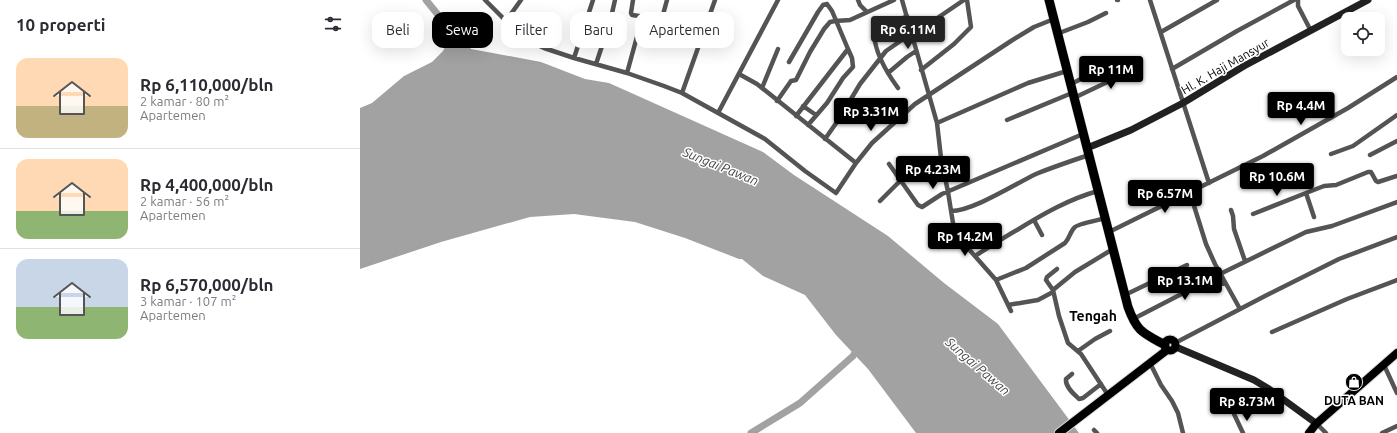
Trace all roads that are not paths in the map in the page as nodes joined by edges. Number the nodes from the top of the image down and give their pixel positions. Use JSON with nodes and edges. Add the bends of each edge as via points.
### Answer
{"nodes":[{"id":1,"x":485,"y":0,"type":"edge"},
{"id":2,"x":521,"y":0,"type":"edge"},
{"id":3,"x":593,"y":0,"type":"edge"},
{"id":4,"x":615,"y":0,"type":"edge"},
{"id":5,"x":633,"y":0,"type":"edge"},
{"id":6,"x":667,"y":0,"type":"edge"},
{"id":7,"x":715,"y":0,"type":"edge"},
{"id":8,"x":778,"y":0,"type":"edge"},
{"id":9,"x":858,"y":0,"type":"edge"},
{"id":10,"x":894,"y":0,"type":"edge"},
{"id":11,"x":902,"y":0,"type":"edge"},
{"id":12,"x":964,"y":0,"type":"edge"},
{"id":13,"x":967,"y":0,"type":"edge"},
{"id":14,"x":1049,"y":0,"type":"edge"},
{"id":15,"x":1054,"y":0,"type":"edge"},
{"id":16,"x":1150,"y":0,"type":"edge"},
{"id":17,"x":1217,"y":0,"type":"edge"},
{"id":18,"x":1294,"y":0,"type":"edge"},
{"id":19,"x":1298,"y":0,"type":"edge"},
{"id":20,"x":1368,"y":0,"type":"edge"},
{"id":21,"x":512,"y":12,"type":"edge"},
{"id":22,"x":664,"y":12,"type":"edge"},
{"id":23,"x":867,"y":12,"type":"junction"},
{"id":24,"x":1106,"y":13,"type":"dead end"},
{"id":25,"x":501,"y":16,"type":"edge"},
{"id":26,"x":907,"y":16,"type":"junction"},
{"id":27,"x":1054,"y":19,"type":"junction"},
{"id":28,"x":835,"y":21,"type":"junction"},
{"id":29,"x":1311,"y":31,"type":"junction"},
{"id":30,"x":1062,"y":32,"type":"junction"},
{"id":31,"x":1161,"y":32,"type":"junction"},
{"id":32,"x":912,"y":33,"type":"junction"},
{"id":33,"x":544,"y":48,"type":"edge"},
{"id":34,"x":778,"y":49,"type":"dead end"},
{"id":35,"x":848,"y":49,"type":"junction"},
{"id":36,"x":916,"y":52,"type":"junction"},
{"id":37,"x":574,"y":58,"type":"junction"},
{"id":38,"x":881,"y":58,"type":"junction"},
{"id":39,"x":1120,"y":59,"type":"dead end"},
{"id":40,"x":789,"y":62,"type":"dead end"},
{"id":41,"x":596,"y":64,"type":"junction"},
{"id":42,"x":1137,"y":68,"type":"dead end"},
{"id":43,"x":1172,"y":69,"type":"junction"},
{"id":44,"x":921,"y":70,"type":"junction"},
{"id":45,"x":1067,"y":71,"type":"junction"},
{"id":46,"x":627,"y":73,"type":"junction"},
{"id":47,"x":888,"y":73,"type":"junction"},
{"id":48,"x":739,"y":74,"type":"junction"},
{"id":49,"x":1397,"y":77,"type":"edge"},
{"id":50,"x":1075,"y":82,"type":"junction"},
{"id":51,"x":762,"y":88,"type":"junction"},
{"id":52,"x":898,"y":88,"type":"dead end"},
{"id":53,"x":682,"y":94,"type":"junction"},
{"id":54,"x":929,"y":95,"type":"junction"},
{"id":55,"x":1076,"y":98,"type":"junction"},
{"id":56,"x":777,"y":101,"type":"junction"},
{"id":57,"x":1183,"y":103,"type":"junction"},
{"id":58,"x":803,"y":106,"type":"junction"},
{"id":59,"x":718,"y":113,"type":"junction"},
{"id":60,"x":816,"y":115,"type":"junction"},
{"id":61,"x":1397,"y":115,"type":"edge"},
{"id":62,"x":796,"y":116,"type":"junction"},
{"id":63,"x":1007,"y":120,"type":"dead end"},
{"id":64,"x":937,"y":123,"type":"junction"},
{"id":65,"x":808,"y":125,"type":"junction"},
{"id":66,"x":1084,"y":134,"type":"junction"},
{"id":67,"x":824,"y":139,"type":"junction"},
{"id":68,"x":1397,"y":141,"type":"edge"},
{"id":69,"x":1090,"y":150,"type":"junction"},
{"id":70,"x":1331,"y":154,"type":"dead end"},
{"id":71,"x":1370,"y":155,"type":"dead end"},
{"id":72,"x":856,"y":163,"type":"junction"},
{"id":73,"x":889,"y":164,"type":"dead end"},
{"id":74,"x":1397,"y":176,"type":"edge"},
{"id":75,"x":900,"y":180,"type":"junction"},
{"id":76,"x":1209,"y":183,"type":"junction"},
{"id":77,"x":948,"y":192,"type":"junction"},
{"id":78,"x":1190,"y":193,"type":"junction"},
{"id":79,"x":1306,"y":193,"type":"junction"},
{"id":80,"x":1101,"y":195,"type":"junction"},
{"id":81,"x":880,"y":202,"type":"dead end"},
{"id":82,"x":1397,"y":202,"type":"edge"},
{"id":83,"x":1231,"y":210,"type":"dead end"},
{"id":84,"x":951,"y":211,"type":"junction"},
{"id":85,"x":1253,"y":214,"type":"dead end"},
{"id":86,"x":1314,"y":217,"type":"dead end"},
{"id":87,"x":1105,"y":218,"type":"junction"},
{"id":88,"x":1034,"y":220,"type":"junction"},
{"id":89,"x":1113,"y":230,"type":"junction"},
{"id":90,"x":957,"y":235,"type":"junction"},
{"id":91,"x":1042,"y":235,"type":"dead end"},
{"id":92,"x":1397,"y":237,"type":"edge"},
{"id":93,"x":933,"y":246,"type":"dead end"},
{"id":94,"x":1113,"y":250,"type":"junction"},
{"id":95,"x":976,"y":256,"type":"junction"},
{"id":96,"x":1245,"y":262,"type":"junction"},
{"id":97,"x":1187,"y":265,"type":"dead end"},
{"id":98,"x":1057,"y":270,"type":"dead end"},
{"id":99,"x":1220,"y":274,"type":"junction"},
{"id":100,"x":996,"y":280,"type":"junction"},
{"id":101,"x":1397,"y":280,"type":"edge"},
{"id":102,"x":1225,"y":282,"type":"junction"},
{"id":103,"x":1053,"y":291,"type":"junction"},
{"id":104,"x":1129,"y":293,"type":"junction"},
{"id":105,"x":1008,"y":305,"type":"junction"},
{"id":106,"x":1240,"y":309,"type":"junction"},
{"id":107,"x":1011,"y":311,"type":"dead end"},
{"id":108,"x":1137,"y":317,"type":"junction"},
{"id":109,"x":1110,"y":331,"type":"dead end"},
{"id":110,"x":1272,"y":332,"type":"dead end"},
{"id":111,"x":1170,"y":345,"type":"junction"},
{"id":112,"x":1078,"y":352,"type":"junction"},
{"id":113,"x":1397,"y":353,"type":"edge"},
{"id":114,"x":1150,"y":363,"type":"junction"},
{"id":115,"x":1384,"y":365,"type":"junction"},
{"id":116,"x":1072,"y":374,"type":"dead end"},
{"id":117,"x":1102,"y":384,"type":"junction"},
{"id":118,"x":1397,"y":393,"type":"edge"},
{"id":119,"x":1108,"y":394,"type":"junction"},
{"id":120,"x":1234,"y":414,"type":"dead end"},
{"id":121,"x":1317,"y":424,"type":"junction"},
{"id":122,"x":1397,"y":426,"type":"edge"},
{"id":123,"x":1059,"y":433,"type":"edge"},
{"id":124,"x":1183,"y":433,"type":"edge"},
{"id":125,"x":1243,"y":433,"type":"edge"},
{"id":126,"x":1309,"y":433,"type":"edge"},
{"id":127,"x":1326,"y":433,"type":"edge"},
{"id":128,"x":1382,"y":433,"type":"edge"}],
"edges":[{"from":1,"to":25,"type":"street"},
{"from":2,"to":21,"type":"street"},
{"from":3,"to":37,"type":"street"},
{"from":4,"to":41,"type":"street"},
{"from":5,"to":46,"type":"street","via":[[631,13],[640,17]]},
{"from":6,"to":22,"type":"street"},
{"from":7,"to":53,"type":"street"},
{"from":8,"to":48,"type":"street"},
{"from":9,"to":23,"type":"street"},
{"from":10,"to":23,"type":"street"},
{"from":11,"to":26,"type":"street"},
{"from":12,"to":32,"type":"street"},
{"from":13,"to":44,"type":"street","via":[[971,27]]},
{"from":14,"to":27,"type":"highway"},
{"from":15,"to":30,"type":"highway"},
{"from":16,"to":31,"type":"street"},
{"from":17,"to":31,"type":"street"},
{"from":18,"to":43,"type":"street"},
{"from":19,"to":29,"type":"street","via":[[1298,6]]},
{"from":20,"to":29,"type":"street","name":"Hl. K. Haji Mansyur"},
{"from":23,"to":28,"type":"street","via":[[850,20]]},
{"from":24,"to":30,"type":"street"},
{"from":26,"to":32,"type":"street"},
{"from":26,"to":38,"type":"street","via":[[874,33]]},
{"from":27,"to":45,"type":"highway"},
{"from":27,"to":54,"type":"street","via":[[1034,27]]},
{"from":28,"to":35,"type":"street"},
{"from":28,"to":40,"type":"street","via":[[830,7],[824,4]]},
{"from":28,"to":56,"type":"street","via":[[830,22],[824,29],[796,80],[791,81]]},
{"from":29,"to":57,"type":"street","name":"Hl. K. Haji Mansyur","via":[[1244,66]]},
{"from":30,"to":50,"type":"highway"},
{"from":31,"to":43,"type":"street"},
{"from":32,"to":36,"type":"street"},
{"from":32,"to":38,"type":"street"},
{"from":33,"to":37,"type":"street"},
{"from":34,"to":51,"type":"street"},
{"from":35,"to":58,"type":"street"},
{"from":35,"to":60,"type":"street","via":[[853,60],[852,67]]},
{"from":36,"to":44,"type":"street"},
{"from":36,"to":47,"type":"street"},
{"from":37,"to":41,"type":"street"},
{"from":38,"to":47,"type":"street"},
{"from":38,"to":67,"type":"street","via":[[860,84]]},
{"from":39,"to":50,"type":"street"},
{"from":41,"to":46,"type":"street"},
{"from":42,"to":55,"type":"street"},
{"from":43,"to":57,"type":"street"},
{"from":44,"to":54,"type":"street"},
{"from":45,"to":55,"type":"highway"},
{"from":45,"to":64,"type":"street","via":[[1028,83]]},
{"from":46,"to":53,"type":"street"},
{"from":47,"to":52,"type":"street"},
{"from":48,"to":51,"type":"street"},
{"from":48,"to":59,"type":"street"},
{"from":49,"to":76,"type":"street","via":[[1302,135]]},
{"from":50,"to":55,"type":"highway"},
{"from":51,"to":56,"type":"street"},
{"from":53,"to":59,"type":"street"},
{"from":54,"to":64,"type":"street"},
{"from":54,"to":72,"type":"street","via":[[914,104],[881,134]]},
{"from":55,"to":63,"type":"street"},
{"from":55,"to":66,"type":"highway"},
{"from":55,"to":69,"type":"highway"},
{"from":56,"to":62,"type":"street"},
{"from":57,"to":69,"type":"street","name":"Hl. K. Haji Mansyur"},
{"from":57,"to":76,"type":"street"},
{"from":58,"to":60,"type":"street"},
{"from":58,"to":62,"type":"street"},
{"from":59,"to":72,"type":"street","via":[[765,139],[836,193]]},
{"from":60,"to":65,"type":"street"},
{"from":61,"to":70,"type":"street","via":[[1353,146]]},
{"from":62,"to":65,"type":"street"},
{"from":64,"to":77,"type":"street"},
{"from":65,"to":67,"type":"street"},
{"from":66,"to":69,"type":"highway"},
{"from":66,"to":77,"type":"street"},
{"from":67,"to":72,"type":"street"},
{"from":68,"to":71,"type":"street"},
{"from":69,"to":80,"type":"highway"},
{"from":69,"to":84,"type":"street","via":[[978,203],[959,211]]},
{"from":73,"to":75,"type":"street"},
{"from":74,"to":79,"type":"street","via":[[1378,182],[1371,172],[1368,172],[1336,185],[1324,186]]},
{"from":75,"to":77,"type":"street","via":[[921,207]]},
{"from":75,"to":81,"type":"street"},
{"from":76,"to":78,"type":"street"},
{"from":77,"to":84,"type":"street"},
{"from":78,"to":89,"type":"street"},
{"from":78,"to":99,"type":"street","via":[[1206,244]]},
{"from":79,"to":85,"type":"street"},
{"from":79,"to":86,"type":"street"},
{"from":80,"to":87,"type":"highway"},
{"from":80,"to":88,"type":"street","via":[[1066,202]]},
{"from":80,"to":89,"type":"highway"},
{"from":82,"to":96,"type":"street","via":[[1332,226],[1306,232]]},
{"from":83,"to":96,"type":"street","via":[[1234,229]]},
{"from":84,"to":90,"type":"street"},
{"from":87,"to":94,"type":"highway"},
{"from":87,"to":100,"type":"street","via":[[1077,225],[1068,241],[1026,268]]},
{"from":88,"to":91,"type":"street"},
{"from":88,"to":95,"type":"street"},
{"from":89,"to":104,"type":"highway"},
{"from":90,"to":93,"type":"street","via":[[940,247]]},
{"from":90,"to":95,"type":"street"},
{"from":92,"to":106,"type":"street","via":[[1340,259]]},
{"from":94,"to":103,"type":"street","via":[[1072,274]]},
{"from":94,"to":111,"type":"highway","via":[[1132,319],[1142,331]]},
{"from":95,"to":100,"type":"street"},
{"from":96,"to":99,"type":"street"},
{"from":97,"to":104,"type":"street"},
{"from":98,"to":103,"type":"street","via":[[1046,279]]},
{"from":99,"to":102,"type":"street"},
{"from":100,"to":105,"type":"street"},
{"from":101,"to":110,"type":"street"},
{"from":102,"to":106,"type":"street"},
{"from":102,"to":108,"type":"street","via":[[1208,291],[1203,285],[1199,285]]},
{"from":103,"to":105,"type":"street","via":[[1038,300]]},
{"from":103,"to":112,"type":"street","via":[[1068,343]]},
{"from":104,"to":108,"type":"highway"},
{"from":105,"to":107,"type":"street"},
{"from":106,"to":111,"type":"street"},
{"from":108,"to":111,"type":"highway","via":[[1148,330]]},
{"from":109,"to":112,"type":"street"},
{"from":111,"to":114,"type":"main road"},
{"from":111,"to":121,"type":"street","via":[[1254,380]]},
{"from":112,"to":117,"type":"street"},
{"from":113,"to":115,"type":"main road"},
{"from":114,"to":119,"type":"main road"},
{"from":114,"to":124,"type":"street","via":[[1178,413]]},
{"from":115,"to":118,"type":"street"},
{"from":115,"to":121,"type":"main road"},
{"from":116,"to":117,"type":"street","via":[[1066,382],[1079,399]]},
{"from":117,"to":119,"type":"street"},
{"from":119,"to":123,"type":"main road"},
{"from":120,"to":125,"type":"street"},
{"from":121,"to":126,"type":"main road"},
{"from":121,"to":127,"type":"street"},
{"from":122,"to":128,"type":"street"}]}
